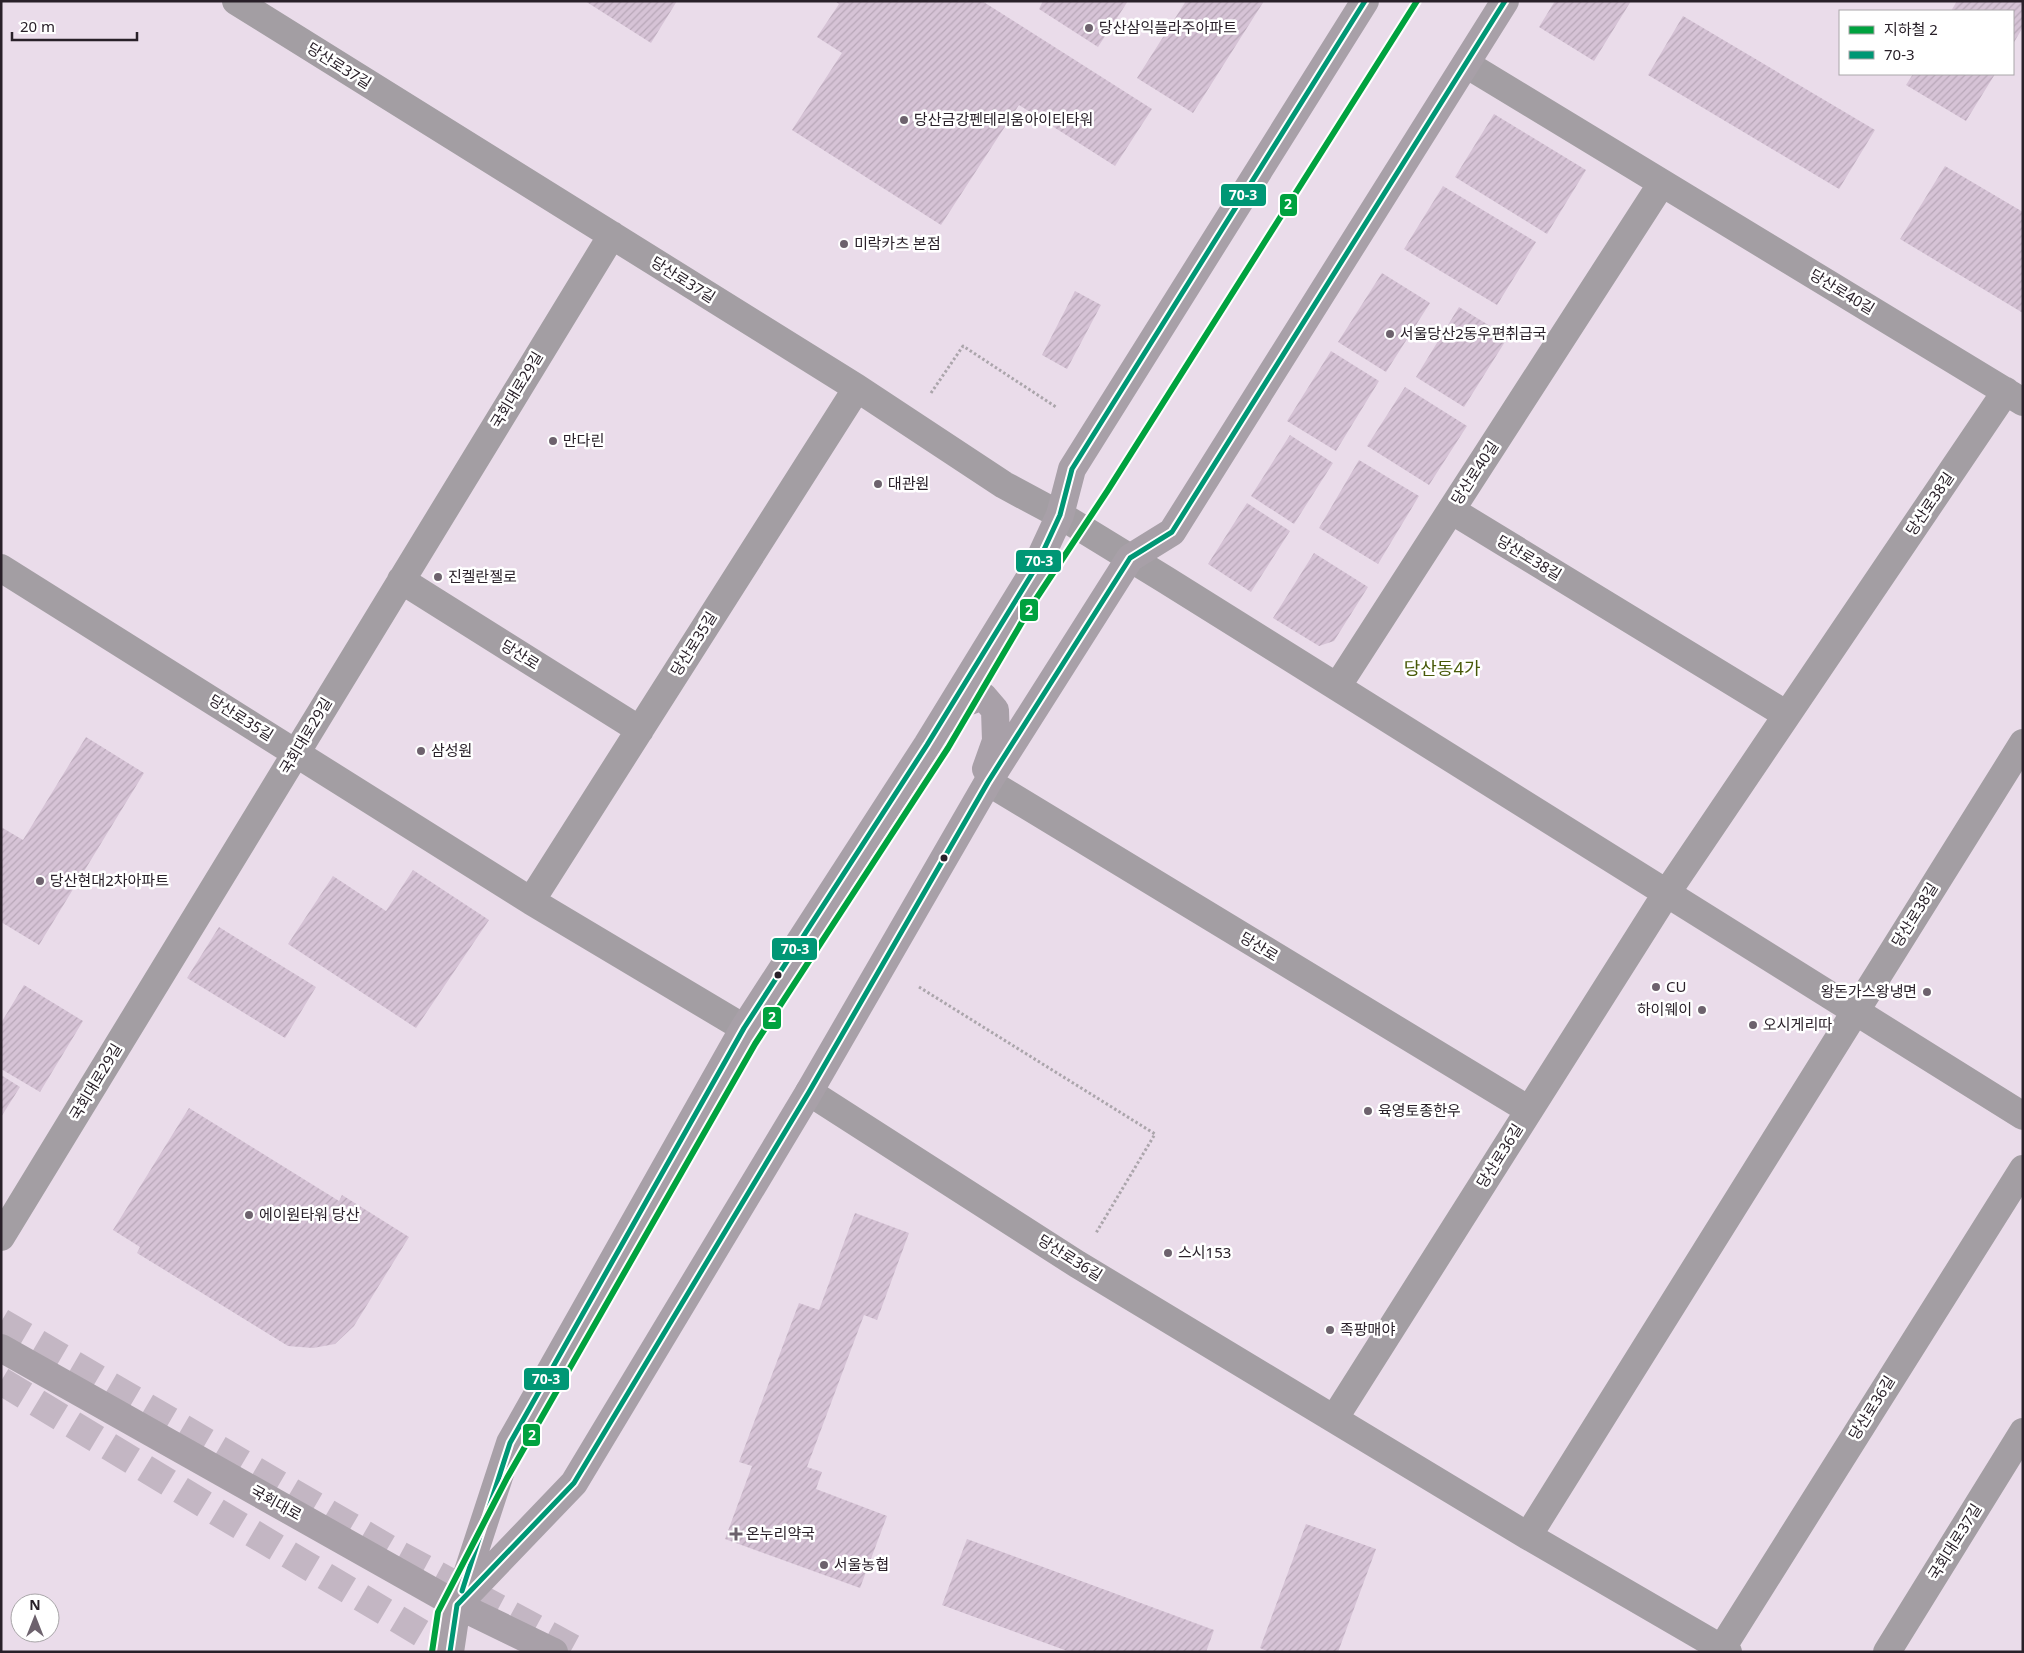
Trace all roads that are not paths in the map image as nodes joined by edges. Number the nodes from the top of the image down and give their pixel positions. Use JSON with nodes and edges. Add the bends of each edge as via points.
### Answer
{"nodes":[{"id":1,"x":236,"y":1,"type":"edge"},
{"id":2,"x":1366,"y":1,"type":"edge"},
{"id":3,"x":1505,"y":1,"type":"edge"},
{"id":4,"x":1466,"y":64,"type":"junction"},
{"id":5,"x":1662,"y":183,"type":"junction"},
{"id":6,"x":612,"y":235,"type":"junction"},
{"id":7,"x":857,"y":388,"type":"junction"},
{"id":8,"x":2014,"y":397,"type":"edge"},
{"id":9,"x":1451,"y":510,"type":"junction"},
{"id":10,"x":1060,"y":515,"type":"junction"},
{"id":11,"x":1130,"y":558,"type":"junction"},
{"id":12,"x":1,"y":568,"type":"edge"},
{"id":13,"x":401,"y":580,"type":"junction"},
{"id":14,"x":1337,"y":687,"type":"junction"},
{"id":15,"x":1788,"y":715,"type":"junction"},
{"id":16,"x":938,"y":728,"type":"junction"},
{"id":17,"x":640,"y":730,"type":"junction"},
{"id":18,"x":2023,"y":744,"type":"edge"},
{"id":19,"x":296,"y":753,"type":"junction"},
{"id":20,"x":988,"y":782,"type":"junction"},
{"id":21,"x":968,"y":817,"type":"junction"},
{"id":22,"x":1666,"y":894,"type":"junction"},
{"id":23,"x":531,"y":900,"type":"junction"},
{"id":24,"x":1854,"y":1011,"type":"junction"},
{"id":25,"x":744,"y":1028,"type":"junction"},
{"id":26,"x":808,"y":1092,"type":"junction"},
{"id":27,"x":1529,"y":1110,"type":"junction"},
{"id":28,"x":2023,"y":1116,"type":"edge"},
{"id":29,"x":2023,"y":1169,"type":"edge"},
{"id":30,"x":1,"y":1237,"type":"edge"},
{"id":31,"x":1,"y":1348,"type":"edge"},
{"id":32,"x":1334,"y":1419,"type":"junction"},
{"id":33,"x":2023,"y":1432,"type":"edge"},
{"id":34,"x":1528,"y":1536,"type":"junction"},
{"id":35,"x":457,"y":1605,"type":"junction"},
{"id":36,"x":1725,"y":1650,"type":"edge"},
{"id":37,"x":450,"y":1652,"type":"edge"},
{"id":38,"x":554,"y":1652,"type":"edge"},
{"id":39,"x":1887,"y":1652,"type":"edge"}],
"edges":[{"from":1,"to":6,"type":"street","name":"당산로37길"},
{"from":2,"to":10,"type":"main road","via":[[1072,469]]},
{"from":3,"to":4,"type":"main road"},
{"from":4,"to":5,"type":"street","name":"당산로40길"},
{"from":4,"to":11,"type":"main road","via":[[1172,532]]},
{"from":5,"to":8,"type":"street","name":"당산로40길"},
{"from":5,"to":9,"type":"street","name":"당산로40길"},
{"from":6,"to":7,"type":"street","name":"당산로37길"},
{"from":6,"to":13,"type":"street","name":"국회대로29길"},
{"from":7,"to":10,"type":"street","name":"당산로37길","via":[[1004,485]]},
{"from":7,"to":17,"type":"street","name":"당산로35길"},
{"from":8,"to":15,"type":"street","name":"당산로38길"},
{"from":9,"to":14,"type":"street"},
{"from":9,"to":15,"type":"street","name":"당산로38길"},
{"from":10,"to":11,"type":"street","name":"당산로37길"},
{"from":10,"to":16,"type":"main road","via":[[1035,569]]},
{"from":11,"to":14,"type":"street"},
{"from":11,"to":20,"type":"main road"},
{"from":12,"to":19,"type":"street","name":"당산로35길"},
{"from":13,"to":17,"type":"street","name":"당산로"},
{"from":13,"to":19,"type":"street","name":"국회대로29길"},
{"from":14,"to":22,"type":"street"},
{"from":15,"to":22,"type":"street","name":"당산로38길"},
{"from":16,"to":21,"type":"main road","via":[[962,704],[983,696],[996,710],[996,741]]},
{"from":16,"to":25,"type":"main road"},
{"from":17,"to":23,"type":"street","name":"당산로35길"},
{"from":18,"to":24,"type":"street","name":"당산로38길"},
{"from":19,"to":23,"type":"street","name":"당산로35길"},
{"from":19,"to":30,"type":"street","name":"국회대로29길"},
{"from":20,"to":21,"type":"main road"},
{"from":20,"to":27,"type":"street","name":"당산로"},
{"from":21,"to":26,"type":"main road"},
{"from":22,"to":24,"type":"street"},
{"from":22,"to":27,"type":"street","name":"당산로36길"},
{"from":23,"to":25,"type":"street","name":"당산로35길"},
{"from":24,"to":28,"type":"street"},
{"from":24,"to":34,"type":"street"},
{"from":25,"to":35,"type":"main road","via":[[510,1443]]},
{"from":26,"to":32,"type":"street","name":"당산로36길","via":[[1077,1264]]},
{"from":26,"to":35,"type":"main road","via":[[574,1483]]},
{"from":27,"to":32,"type":"street","name":"당산로36길"},
{"from":29,"to":36,"type":"street","name":"당산로36길"},
{"from":31,"to":35,"type":"main road","name":"국회대로"},
{"from":32,"to":34,"type":"street","name":"당산로36길"},
{"from":33,"to":39,"type":"street","name":"국회대로37길"},
{"from":34,"to":36,"type":"street","name":"당산로36길"},
{"from":35,"to":37,"type":"main road"},
{"from":35,"to":38,"type":"main road","name":"국회대로"}]}
